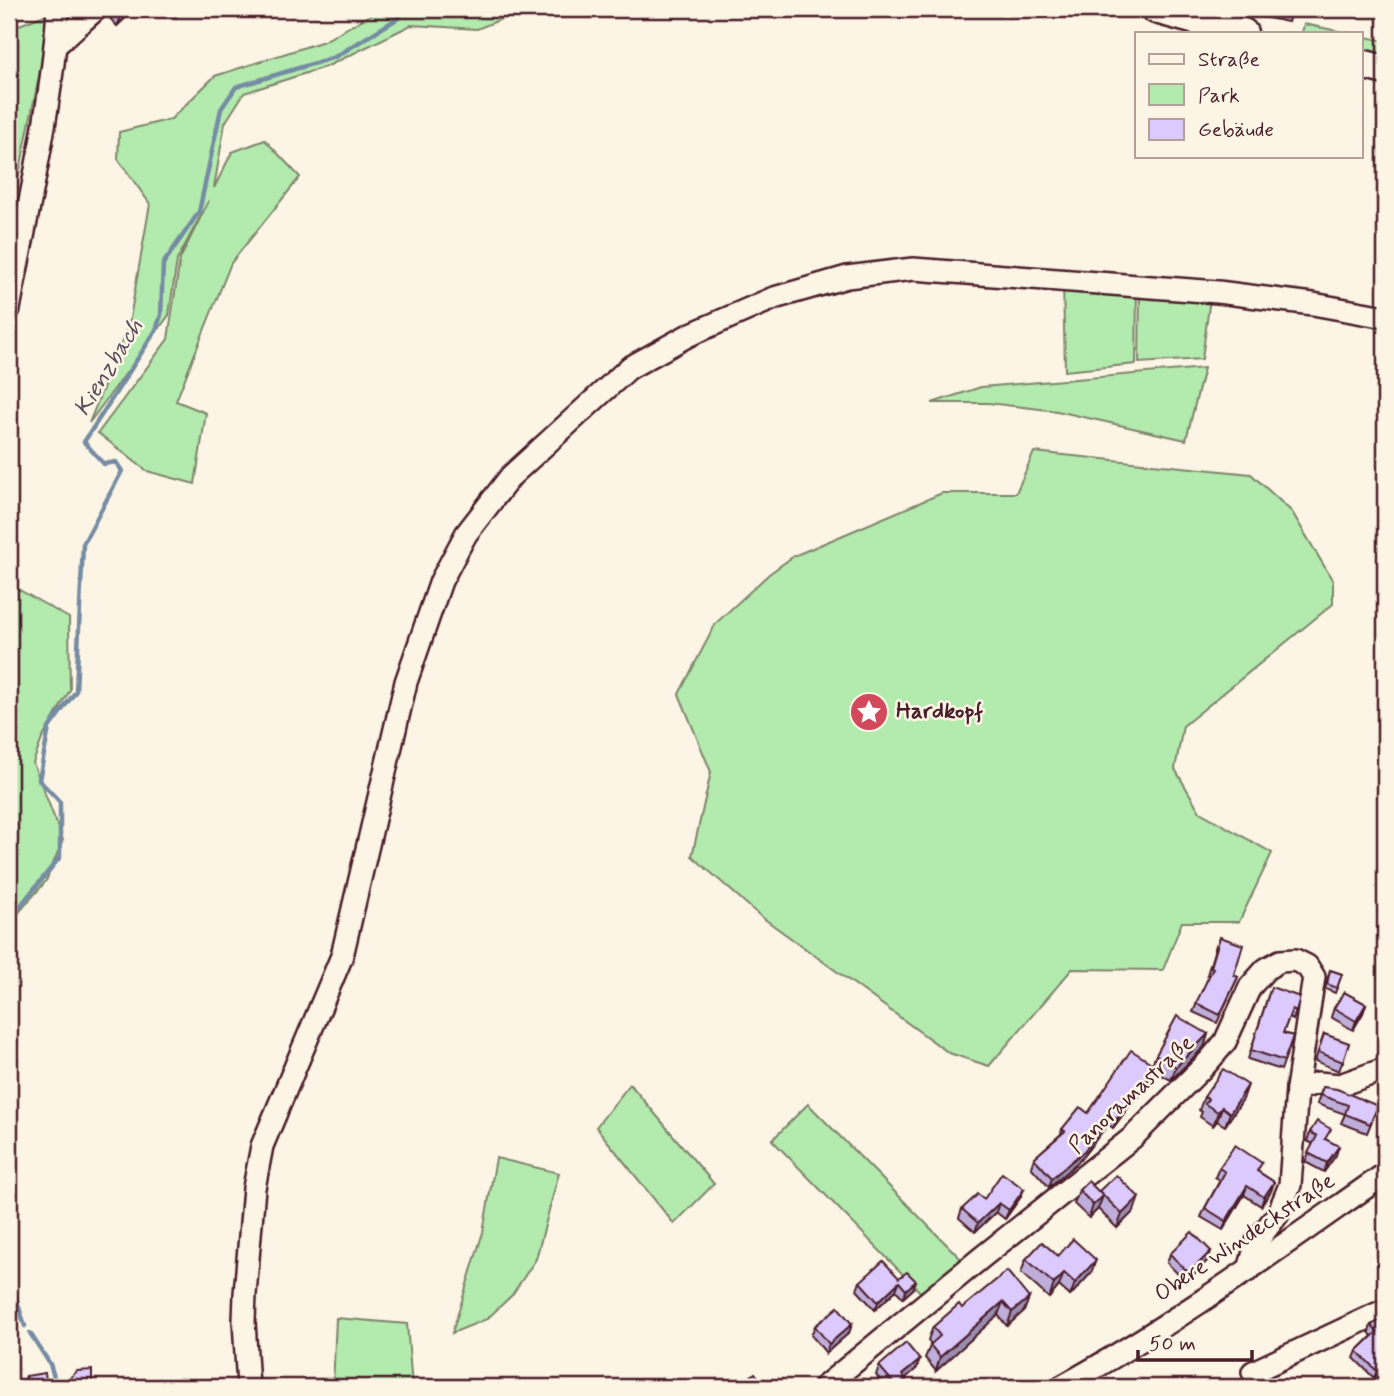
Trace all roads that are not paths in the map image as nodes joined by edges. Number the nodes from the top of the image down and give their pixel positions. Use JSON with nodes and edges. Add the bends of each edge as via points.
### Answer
{"nodes":[{"id":1,"x":58,"y":9,"type":"edge"},
{"id":2,"x":96,"y":9,"type":"edge"},
{"id":3,"x":1156,"y":9,"type":"edge"},
{"id":4,"x":1239,"y":32,"type":"edge"},
{"id":5,"x":56,"y":46,"type":"junction"},
{"id":6,"x":1362,"y":64,"type":"edge"},
{"id":7,"x":1385,"y":70,"type":"edge"},
{"id":8,"x":9,"y":310,"type":"edge"},
{"id":9,"x":1385,"y":317,"type":"edge"},
{"id":10,"x":1385,"y":1069,"type":"edge"},
{"id":11,"x":1297,"y":1089,"type":"junction"},
{"id":12,"x":1385,"y":1174,"type":"edge"},
{"id":13,"x":1249,"y":1270,"type":"junction"},
{"id":14,"x":1385,"y":1310,"type":"edge"},
{"id":15,"x":1254,"y":1372,"type":"dead end"},
{"id":16,"x":248,"y":1387,"type":"edge"},
{"id":17,"x":824,"y":1387,"type":"edge"},
{"id":18,"x":1061,"y":1387,"type":"edge"}],
"edges":[{"from":1,"to":5,"type":"street"},
{"from":2,"to":5,"type":"street"},
{"from":3,"to":4,"type":"main road"},
{"from":5,"to":8,"type":"street"},
{"from":6,"to":7,"type":"main road"},
{"from":9,"to":16,"type":"street","via":[[1218,292],[913,269],[847,277],[774,298],[689,335],[629,368],[563,426],[511,476],[466,534],[441,581],[405,682],[342,956],[262,1146],[245,1294]]},
{"from":10,"to":11,"type":"street","via":[[1340,1085],[1318,1083]]},
{"from":11,"to":13,"type":"street","name":"Panoramastraße","via":[[1290,1185],[1278,1214],[1257,1241]]},
{"from":11,"to":17,"type":"street","name":"Panoramastraße","via":[[1314,977],[1307,966],[1295,960],[1280,961],[1265,969],[1250,987],[1225,1042],[1132,1138]]},
{"from":12,"to":13,"type":"street","name":"Obere Windeckstraße"},
{"from":13,"to":18,"type":"street","name":"Obere Windeckstraße"},
{"from":14,"to":15,"type":"street"}]}
